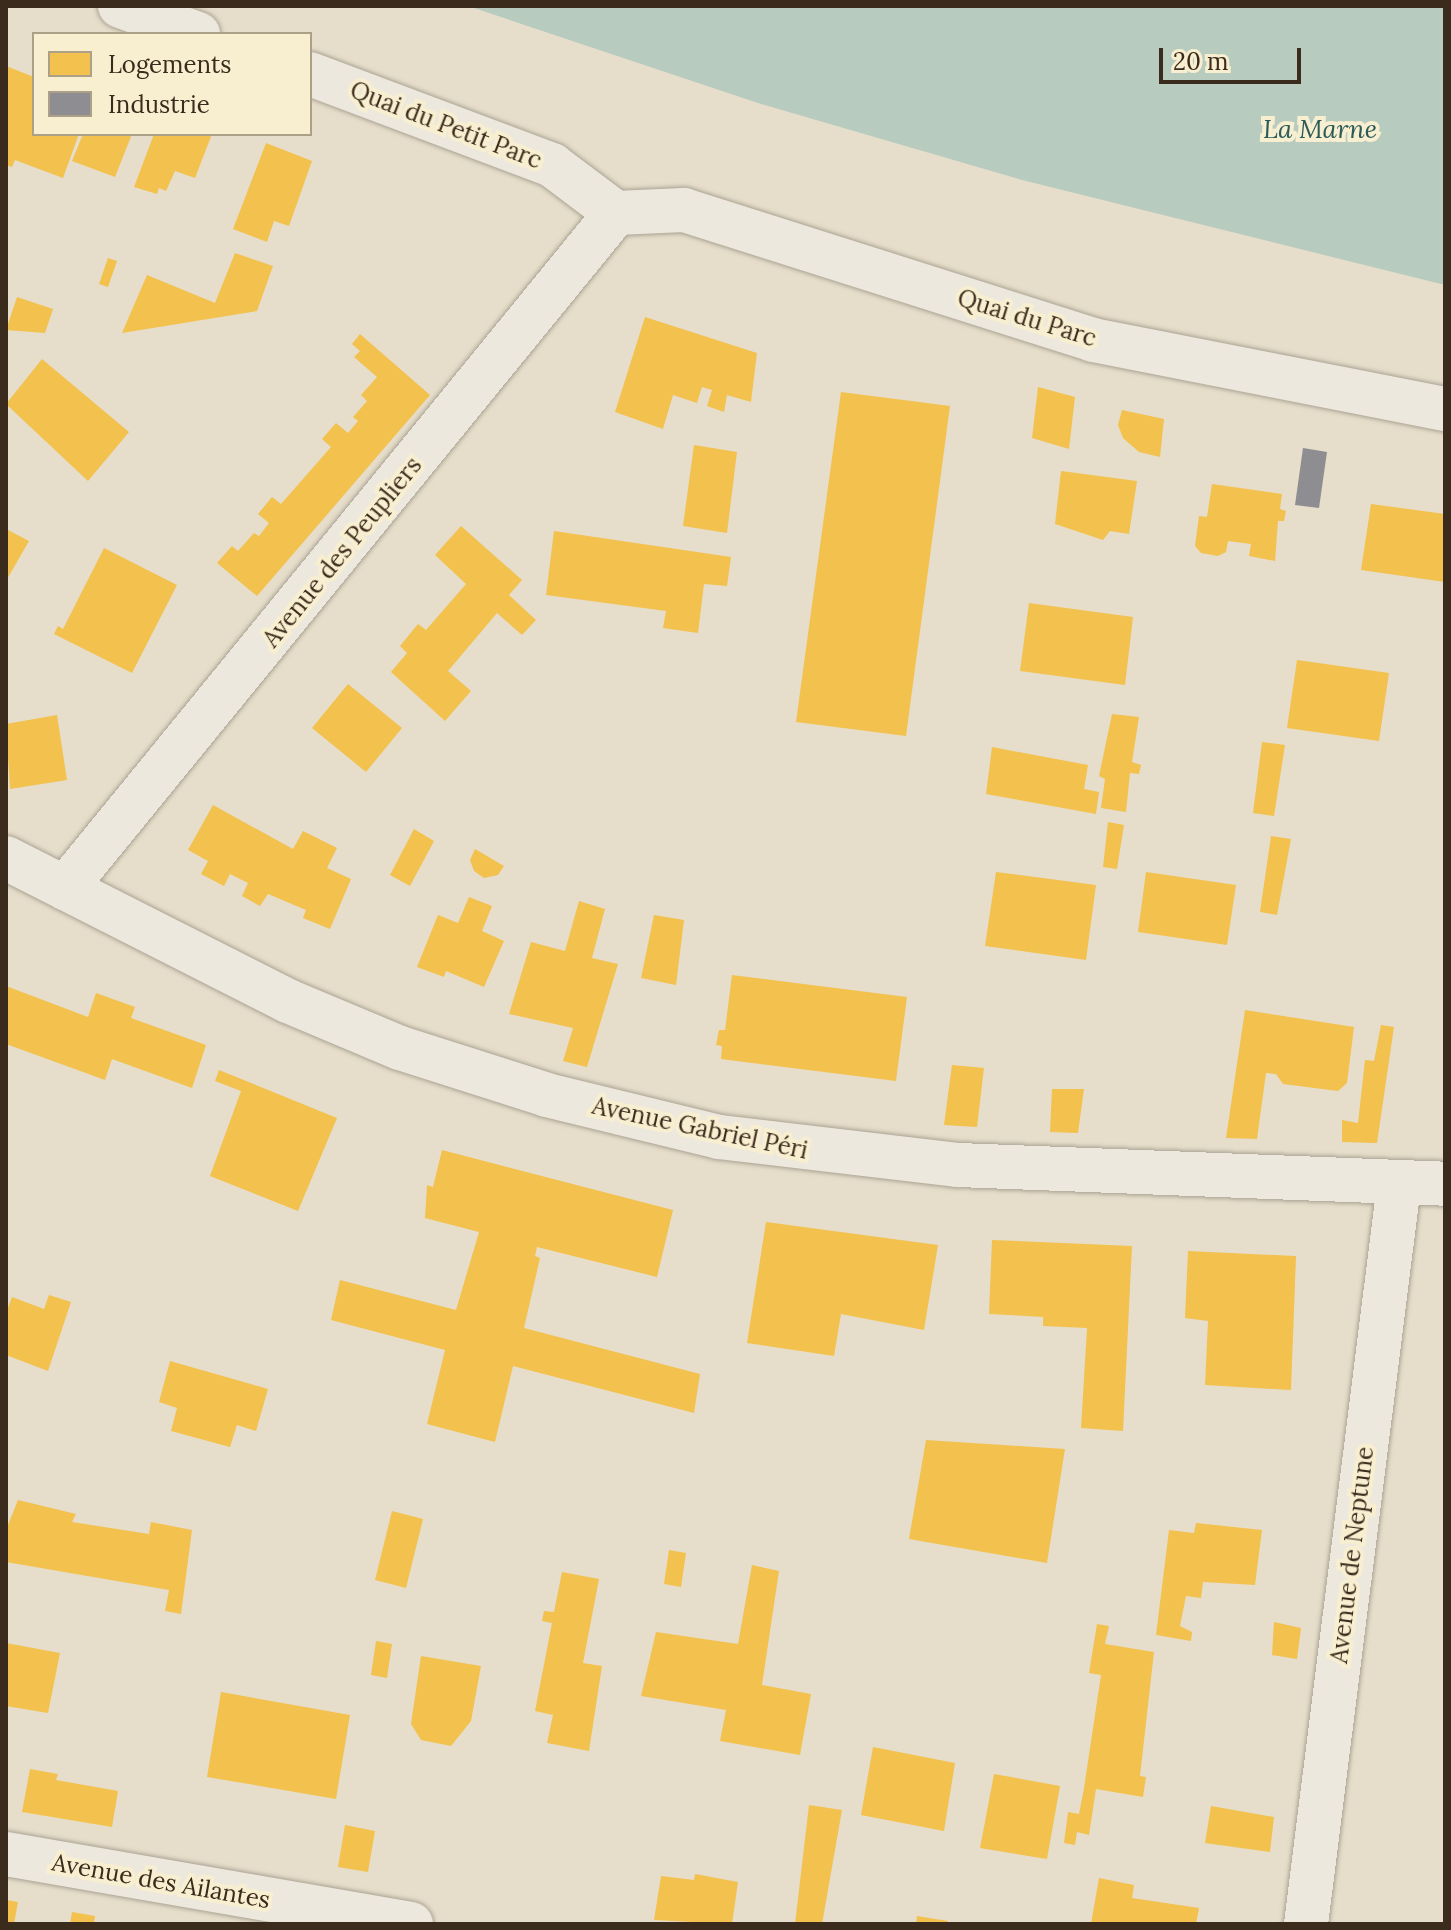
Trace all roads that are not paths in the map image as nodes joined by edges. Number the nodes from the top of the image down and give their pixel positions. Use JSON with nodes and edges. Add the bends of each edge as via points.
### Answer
{"nodes":[{"id":1,"x":120,"y":6,"type":"edge"},
{"id":2,"x":192,"y":32,"type":"edge"},
{"id":3,"x":312,"y":75,"type":"edge"},
{"id":4,"x":616,"y":213,"type":"junction"},
{"id":5,"x":1445,"y":409,"type":"edge"},
{"id":6,"x":6,"y":858,"type":"edge"},
{"id":7,"x":65,"y":888,"type":"junction"},
{"id":8,"x":1445,"y":1184,"type":"edge"},
{"id":9,"x":1399,"y":1185,"type":"junction"},
{"id":10,"x":6,"y":1854,"type":"edge"},
{"id":11,"x":411,"y":1924,"type":"edge"},
{"id":12,"x":1306,"y":1924,"type":"edge"}],
"edges":[{"from":1,"to":2,"type":"street"},
{"from":3,"to":4,"type":"street","name":"Quai du Petit Parc","via":[[552,165]]},
{"from":4,"to":5,"type":"street","name":"Quai du Parc","via":[[684,210],[1093,340]]},
{"from":4,"to":7,"type":"street","name":"Avenue des Peupliers"},
{"from":6,"to":7,"type":"street","name":"Avenue Gabriel Péri"},
{"from":7,"to":9,"type":"street","name":"Avenue Gabriel Péri","via":[[288,1001],[400,1048],[547,1095],[719,1137],[958,1165]]},
{"from":8,"to":9,"type":"street","name":"Avenue Gabriel Péri"},
{"from":9,"to":12,"type":"street","name":"Avenue de Neptune"},
{"from":10,"to":11,"type":"street","name":"Avenue des Ailantes"}]}
